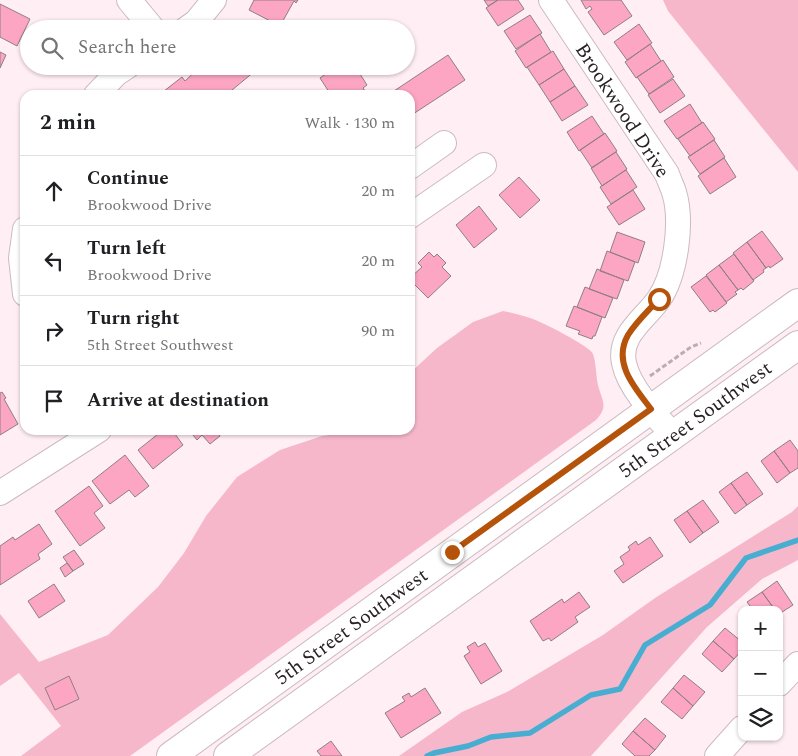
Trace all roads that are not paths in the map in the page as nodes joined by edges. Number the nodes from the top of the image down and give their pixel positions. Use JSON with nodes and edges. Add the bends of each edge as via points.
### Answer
{"nodes":[{"id":1,"x":129,"y":0,"type":"edge"},
{"id":2,"x":214,"y":0,"type":"edge"},
{"id":3,"x":551,"y":0,"type":"edge"},
{"id":4,"x":146,"y":20,"type":"edge"},
{"id":5,"x":198,"y":20,"type":"edge"},
{"id":6,"x":115,"y":75,"type":"edge"},
{"id":7,"x":101,"y":90,"type":"edge"},
{"id":8,"x":444,"y":143,"type":"dead end"},
{"id":9,"x":415,"y":163,"type":"edge"},
{"id":10,"x":484,"y":165,"type":"dead end"},
{"id":11,"x":415,"y":206,"type":"edge"},
{"id":12,"x":798,"y":303,"type":"edge"},
{"id":13,"x":798,"y":345,"type":"edge"},
{"id":14,"x":651,"y":409,"type":"junction"},
{"id":15,"x":89,"y":435,"type":"edge"},
{"id":16,"x":673,"y":435,"type":"junction"},
{"id":17,"x":0,"y":493,"type":"edge"},
{"id":18,"x":798,"y":664,"type":"edge"},
{"id":19,"x":783,"y":680,"type":"edge"},
{"id":20,"x":738,"y":733,"type":"edge"},
{"id":21,"x":171,"y":756,"type":"edge"},
{"id":22,"x":228,"y":756,"type":"edge"},
{"id":23,"x":718,"y":756,"type":"edge"}],
"edges":[{"from":1,"to":4,"type":"street"},
{"from":2,"to":5,"type":"street"},
{"from":3,"to":14,"type":"street","name":"Brookwood Drive","via":[[667,174],[674,193],[677,239],[671,272],[659,299],[624,344],[623,362],[631,382]]},
{"from":6,"to":7,"type":"street"},
{"from":8,"to":9,"type":"street"},
{"from":10,"to":11,"type":"street"},
{"from":12,"to":14,"type":"main road","name":"5th Street Southwest"},
{"from":13,"to":16,"type":"main road","name":"5th Street Southwest"},
{"from":14,"to":16,"type":"street","name":"Brookwood Drive"},
{"from":14,"to":21,"type":"main road","name":"5th Street Southwest"},
{"from":15,"to":17,"type":"street"},
{"from":16,"to":22,"type":"main road","name":"5th Street Southwest"},
{"from":18,"to":19,"type":"street"},
{"from":20,"to":23,"type":"street"}]}
